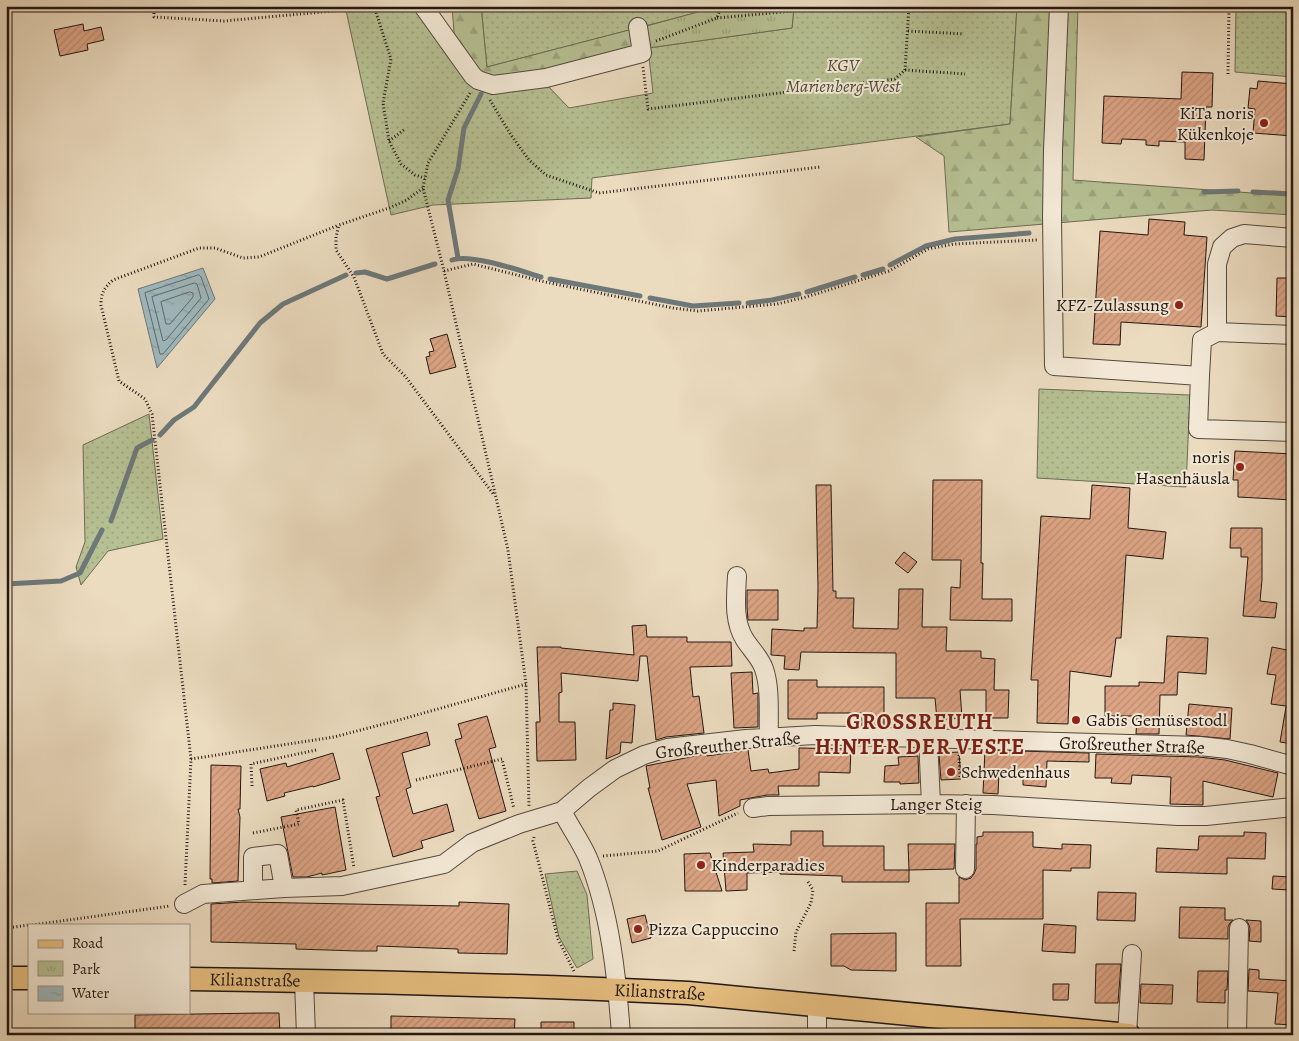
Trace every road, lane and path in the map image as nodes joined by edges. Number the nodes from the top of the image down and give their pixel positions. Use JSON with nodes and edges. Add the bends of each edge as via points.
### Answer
{"nodes":[{"id":1,"x":154,"y":6,"type":"edge"},
{"id":2,"x":351,"y":6,"type":"edge"},
{"id":3,"x":374,"y":6,"type":"edge"},
{"id":4,"x":422,"y":6,"type":"edge"},
{"id":5,"x":721,"y":6,"type":"edge"},
{"id":6,"x":799,"y":6,"type":"edge"},
{"id":7,"x":909,"y":6,"type":"edge"},
{"id":8,"x":1059,"y":6,"type":"edge"},
{"id":9,"x":1230,"y":6,"type":"edge"},
{"id":10,"x":717,"y":18,"type":"junction"},
{"id":11,"x":638,"y":27,"type":"dead end"},
{"id":12,"x":908,"y":31,"type":"junction"},
{"id":13,"x":964,"y":34,"type":"dead end"},
{"id":14,"x":642,"y":54,"type":"junction"},
{"id":15,"x":905,"y":70,"type":"junction"},
{"id":16,"x":965,"y":74,"type":"dead end"},
{"id":17,"x":1228,"y":74,"type":"dead end"},
{"id":18,"x":478,"y":80,"type":"junction"},
{"id":19,"x":404,"y":129,"type":"dead end"},
{"id":20,"x":389,"y":141,"type":"junction"},
{"id":21,"x":820,"y":168,"type":"dead end"},
{"id":22,"x":425,"y":178,"type":"junction"},
{"id":23,"x":423,"y":188,"type":"junction"},
{"id":24,"x":339,"y":225,"type":"junction"},
{"id":25,"x":1052,"y":240,"type":"junction"},
{"id":26,"x":1288,"y":240,"type":"edge"},
{"id":27,"x":444,"y":271,"type":"junction"},
{"id":28,"x":1217,"y":332,"type":"junction"},
{"id":29,"x":1293,"y":335,"type":"edge"},
{"id":30,"x":1200,"y":376,"type":"junction"},
{"id":31,"x":1293,"y":432,"type":"edge"},
{"id":32,"x":496,"y":497,"type":"junction"},
{"id":33,"x":738,"y":576,"type":"dead end"},
{"id":34,"x":526,"y":684,"type":"junction"},
{"id":35,"x":769,"y":738,"type":"junction"},
{"id":36,"x":928,"y":738,"type":"junction"},
{"id":37,"x":957,"y":739,"type":"junction"},
{"id":38,"x":316,"y":750,"type":"dead end"},
{"id":39,"x":191,"y":759,"type":"junction"},
{"id":40,"x":1293,"y":766,"type":"edge"},
{"id":41,"x":960,"y":779,"type":"dead end"},
{"id":42,"x":416,"y":780,"type":"dead end"},
{"id":43,"x":252,"y":786,"type":"dead end"},
{"id":44,"x":931,"y":804,"type":"junction"},
{"id":45,"x":966,"y":804,"type":"junction"},
{"id":46,"x":1293,"y":807,"type":"edge"},
{"id":47,"x":753,"y":808,"type":"joint"},
{"id":48,"x":562,"y":812,"type":"junction"},
{"id":49,"x":530,"y":820,"type":"junction"},
{"id":50,"x":253,"y":833,"type":"dead end"},
{"id":51,"x":588,"y":857,"type":"junction"},
{"id":52,"x":965,"y":869,"type":"dead end"},
{"id":53,"x":807,"y":880,"type":"dead end"},
{"id":54,"x":356,"y":883,"type":"junction"},
{"id":55,"x":284,"y":888,"type":"junction"},
{"id":56,"x":253,"y":890,"type":"junction"},
{"id":57,"x":184,"y":904,"type":"junction"},
{"id":58,"x":37,"y":924,"type":"edge"},
{"id":59,"x":28,"y":925,"type":"edge"},
{"id":60,"x":6,"y":928,"type":"edge"},
{"id":61,"x":1239,"y":928,"type":"dead end"},
{"id":62,"x":794,"y":951,"type":"dead end"},
{"id":63,"x":1132,"y":954,"type":"dead end"},
{"id":64,"x":6,"y":978,"type":"edge"},
{"id":65,"x":28,"y":978,"type":"edge"},
{"id":66,"x":190,"y":979,"type":"edge"},
{"id":67,"x":304,"y":981,"type":"junction"},
{"id":68,"x":577,"y":988,"type":"junction"},
{"id":69,"x":617,"y":989,"type":"junction"},
{"id":70,"x":817,"y":1005,"type":"junction"},
{"id":71,"x":306,"y":1035,"type":"edge"},
{"id":72,"x":621,"y":1035,"type":"edge"},
{"id":73,"x":816,"y":1035,"type":"edge"},
{"id":74,"x":1128,"y":1035,"type":"edge"},
{"id":75,"x":1237,"y":1035,"type":"edge"}],
"edges":[{"from":1,"to":2,"type":"path","via":[[154,17],[224,21],[344,10]]},
{"from":3,"to":20,"type":"path","via":[[390,58],[383,103]]},
{"from":4,"to":18,"type":"street"},
{"from":5,"to":10,"type":"path"},
{"from":6,"to":10,"type":"path","via":[[793,11]]},
{"from":7,"to":12,"type":"path"},
{"from":8,"to":25,"type":"street"},
{"from":9,"to":17,"type":"path"},
{"from":10,"to":14,"type":"path","via":[[654,42]]},
{"from":11,"to":14,"type":"street"},
{"from":12,"to":13,"type":"path"},
{"from":12,"to":15,"type":"path"},
{"from":14,"to":15,"type":"path","via":[[648,109],[895,79]]},
{"from":14,"to":18,"type":"street","via":[[546,78],[493,84]]},
{"from":15,"to":16,"type":"path"},
{"from":18,"to":21,"type":"path","via":[[529,160],[546,175],[599,193]]},
{"from":18,"to":22,"type":"path","via":[[428,163]]},
{"from":19,"to":20,"type":"path"},
{"from":20,"to":22,"type":"path","via":[[401,164]]},
{"from":22,"to":23,"type":"path"},
{"from":23,"to":24,"type":"path","via":[[398,204]]},
{"from":23,"to":27,"type":"path"},
{"from":24,"to":32,"type":"path","via":[[336,250],[354,277],[383,354],[405,376]]},
{"from":24,"to":39,"type":"path","via":[[259,257],[243,258],[214,248],[199,248],[113,280],[101,296],[120,381],[145,400],[152,414]]},
{"from":25,"to":27,"type":"path","via":[[954,244],[928,249],[889,271],[806,297],[777,304],[698,311],[545,282],[473,264]]},
{"from":25,"to":30,"type":"street","via":[[1054,366]]},
{"from":26,"to":28,"type":"street","via":[[1244,234],[1232,238],[1222,247],[1217,264]]},
{"from":27,"to":32,"type":"path"},
{"from":28,"to":29,"type":"street"},
{"from":28,"to":30,"type":"street","via":[[1202,340]]},
{"from":30,"to":31,"type":"street","via":[[1198,429]]},
{"from":32,"to":34,"type":"path","via":[[508,550]]},
{"from":33,"to":35,"type":"street","via":[[738,623],[743,637],[764,668],[768,688]]},
{"from":34,"to":39,"type":"path","via":[[334,737]]},
{"from":34,"to":49,"type":"path"},
{"from":35,"to":36,"type":"street","name":"Großreuther Straße","via":[[815,735]]},
{"from":35,"to":48,"type":"street","name":"Großreuther Straße","via":[[667,748],[644,755],[616,769]]},
{"from":36,"to":37,"type":"street","name":"Großreuther Straße"},
{"from":36,"to":44,"type":"street"},
{"from":37,"to":40,"type":"street","name":"Großreuther Straße","via":[[1200,746],[1227,749]]},
{"from":37,"to":41,"type":"path"},
{"from":38,"to":43,"type":"path","via":[[251,764]]},
{"from":39,"to":57,"type":"path"},
{"from":42,"to":49,"type":"path","via":[[502,759],[515,814]]},
{"from":44,"to":45,"type":"street","name":"Langer Steig"},
{"from":44,"to":47,"type":"street","name":"Langer Steig"},
{"from":45,"to":46,"type":"street","name":"Langer Steig","via":[[1178,816]]},
{"from":45,"to":52,"type":"street"},
{"from":47,"to":51,"type":"path","via":[[658,851]]},
{"from":48,"to":49,"type":"street","name":"Großreuther Straße"},
{"from":48,"to":51,"type":"street"},
{"from":49,"to":54,"type":"street","name":"Großreuther Straße","via":[[472,843],[444,864]]},
{"from":49,"to":68,"type":"path","via":[[558,939],[575,972]]},
{"from":50,"to":54,"type":"path","via":[[299,824],[296,810],[343,800]]},
{"from":51,"to":69,"type":"street","via":[[604,906]]},
{"from":53,"to":62,"type":"path","via":[[813,890],[811,904],[796,932]]},
{"from":54,"to":55,"type":"street","name":"Großreuther Straße"},
{"from":55,"to":56,"type":"street","name":"Großreuther Straße"},
{"from":55,"to":56,"type":"street","via":[[278,854],[253,857]]},
{"from":56,"to":57,"type":"street","name":"Großreuther Straße","via":[[204,894]]},
{"from":57,"to":58,"type":"path"},
{"from":59,"to":60,"type":"path"},
{"from":61,"to":75,"type":"street"},
{"from":63,"to":74,"type":"street"},
{"from":64,"to":65,"type":"main road"},
{"from":66,"to":67,"type":"main road","name":"Kilianstraße"},
{"from":67,"to":68,"type":"main road","name":"Kilianstraße"},
{"from":67,"to":71,"type":"street"},
{"from":68,"to":69,"type":"main road","name":"Kilianstraße"},
{"from":69,"to":70,"type":"main road","name":"Kilianstraße"},
{"from":69,"to":72,"type":"street"},
{"from":70,"to":73,"type":"street"},
{"from":70,"to":74,"type":"main road","name":"Kilianstraße"}]}
